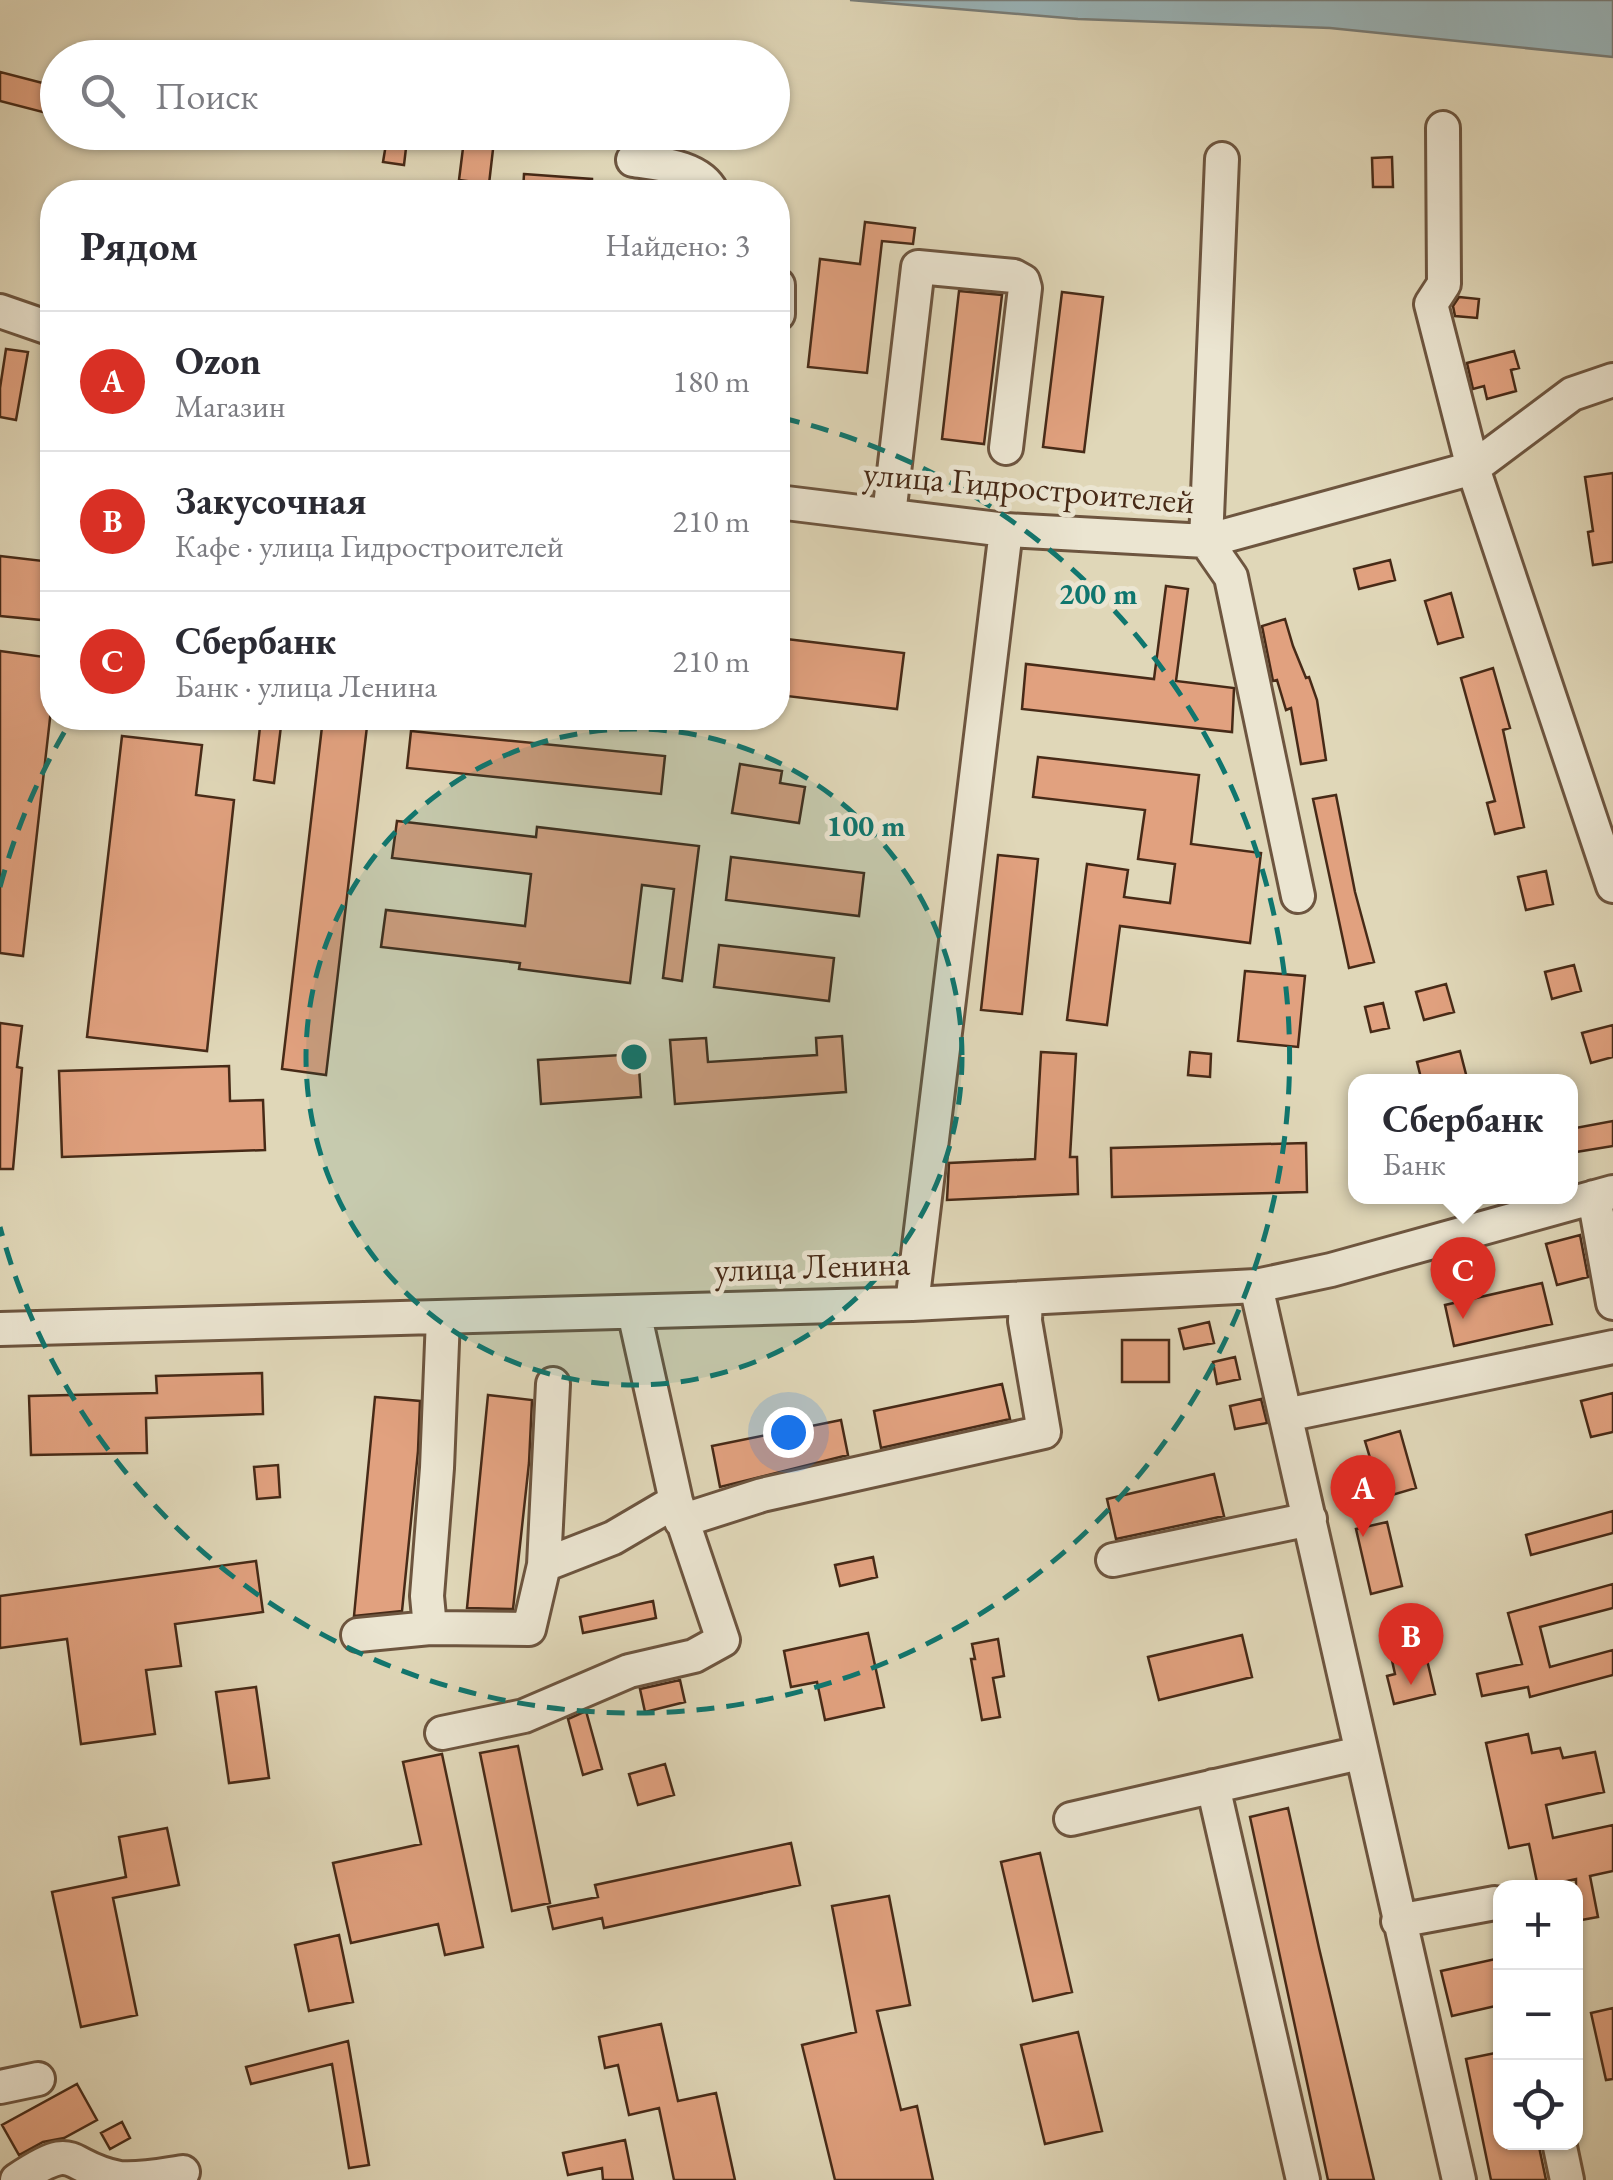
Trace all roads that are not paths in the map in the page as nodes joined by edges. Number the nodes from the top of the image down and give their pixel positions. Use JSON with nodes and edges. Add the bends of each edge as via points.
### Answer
{"nodes":[{"id":1,"x":1443,"y":128,"type":"dead end"},
{"id":2,"x":1222,"y":159,"type":"dead end"},
{"id":3,"x":634,"y":160,"type":"dead end"},
{"id":4,"x":702,"y":180,"type":"edge"},
{"id":5,"x":0,"y":312,"type":"edge"},
{"id":6,"x":40,"y":325,"type":"edge"},
{"id":7,"x":1613,"y":380,"type":"edge"},
{"id":8,"x":1006,"y":448,"type":"dead end"},
{"id":9,"x":1473,"y":468,"type":"junction"},
{"id":10,"x":790,"y":503,"type":"edge"},
{"id":11,"x":888,"y":515,"type":"junction"},
{"id":12,"x":1006,"y":530,"type":"junction"},
{"id":13,"x":1206,"y":541,"type":"junction"},
{"id":14,"x":1613,"y":886,"type":"edge"},
{"id":15,"x":1298,"y":896,"type":"dead end"},
{"id":16,"x":1603,"y":1195,"type":"edge"},
{"id":17,"x":1578,"y":1202,"type":"edge"},
{"id":18,"x":1570,"y":1204,"type":"edge"},
{"id":19,"x":1256,"y":1286,"type":"junction"},
{"id":20,"x":1026,"y":1298,"type":"junction"},
{"id":21,"x":912,"y":1304,"type":"junction"},
{"id":22,"x":1613,"y":1304,"type":"edge"},
{"id":23,"x":634,"y":1312,"type":"junction"},
{"id":24,"x":443,"y":1318,"type":"junction"},
{"id":25,"x":0,"y":1330,"type":"edge"},
{"id":26,"x":1613,"y":1347,"type":"edge"},
{"id":27,"x":553,"y":1384,"type":"dead end"},
{"id":28,"x":1286,"y":1415,"type":"junction"},
{"id":29,"x":678,"y":1511,"type":"junction"},
{"id":30,"x":1310,"y":1519,"type":"junction"},
{"id":31,"x":1113,"y":1560,"type":"dead end"},
{"id":32,"x":544,"y":1566,"type":"junction"},
{"id":33,"x":430,"y":1628,"type":"junction"},
{"id":34,"x":358,"y":1635,"type":"dead end"},
{"id":35,"x":442,"y":1733,"type":"dead end"},
{"id":36,"x":1360,"y":1753,"type":"junction"},
{"id":37,"x":1212,"y":1786,"type":"junction"},
{"id":38,"x":1071,"y":1819,"type":"dead end"},
{"id":39,"x":1493,"y":1903,"type":"edge"},
{"id":40,"x":1398,"y":1921,"type":"junction"},
{"id":41,"x":38,"y":2079,"type":"dead end"},
{"id":42,"x":0,"y":2087,"type":"edge"},
{"id":43,"x":1560,"y":2150,"type":"edge"},
{"id":44,"x":183,"y":2172,"type":"dead end"},
{"id":45,"x":17,"y":2180,"type":"edge"},
{"id":46,"x":1303,"y":2180,"type":"edge"},
{"id":47,"x":1458,"y":2180,"type":"edge"},
{"id":48,"x":1568,"y":2180,"type":"edge"}],
"edges":[{"from":1,"to":9,"type":"street","via":[[1444,284],[1431,304]]},
{"from":2,"to":13,"type":"street"},
{"from":3,"to":4,"type":"street"},
{"from":5,"to":6,"type":"street"},
{"from":7,"to":9,"type":"street","via":[[1572,394]]},
{"from":8,"to":11,"type":"street","via":[[1022,280],[918,267]]},
{"from":9,"to":13,"type":"street"},
{"from":9,"to":14,"type":"street"},
{"from":10,"to":11,"type":"street","name":"улица Гидростроителей"},
{"from":11,"to":12,"type":"street","name":"улица Гидростроителей"},
{"from":12,"to":13,"type":"street","name":"улица Гидростроителей"},
{"from":12,"to":21,"type":"street"},
{"from":13,"to":15,"type":"street","name":"улица Гидростроителей","via":[[1230,577]]},
{"from":16,"to":17,"type":"street","name":"улица Ленина"},
{"from":16,"to":22,"type":"street"},
{"from":18,"to":19,"type":"street","name":"улица Ленина"},
{"from":19,"to":20,"type":"street","name":"улица Ленина"},
{"from":19,"to":28,"type":"street"},
{"from":20,"to":21,"type":"street","name":"улица Ленина"},
{"from":20,"to":29,"type":"street","via":[[1044,1432]]},
{"from":21,"to":23,"type":"street","name":"улица Ленина"},
{"from":23,"to":24,"type":"street","name":"улица Ленина"},
{"from":23,"to":29,"type":"street"},
{"from":24,"to":25,"type":"street","name":"улица Ленина"},
{"from":24,"to":33,"type":"street"},
{"from":26,"to":28,"type":"street"},
{"from":27,"to":32,"type":"street"},
{"from":28,"to":30,"type":"street"},
{"from":29,"to":32,"type":"street"},
{"from":29,"to":35,"type":"street","via":[[723,1640],[524,1716]]},
{"from":30,"to":31,"type":"street"},
{"from":30,"to":36,"type":"street"},
{"from":32,"to":33,"type":"street","via":[[529,1629]]},
{"from":33,"to":34,"type":"street"},
{"from":36,"to":37,"type":"street"},
{"from":36,"to":40,"type":"street"},
{"from":37,"to":38,"type":"street"},
{"from":37,"to":46,"type":"street"},
{"from":39,"to":40,"type":"street"},
{"from":40,"to":47,"type":"street"},
{"from":41,"to":42,"type":"street"},
{"from":43,"to":48,"type":"street"},
{"from":44,"to":45,"type":"street","via":[[118,2178],[58,2156]]}]}
